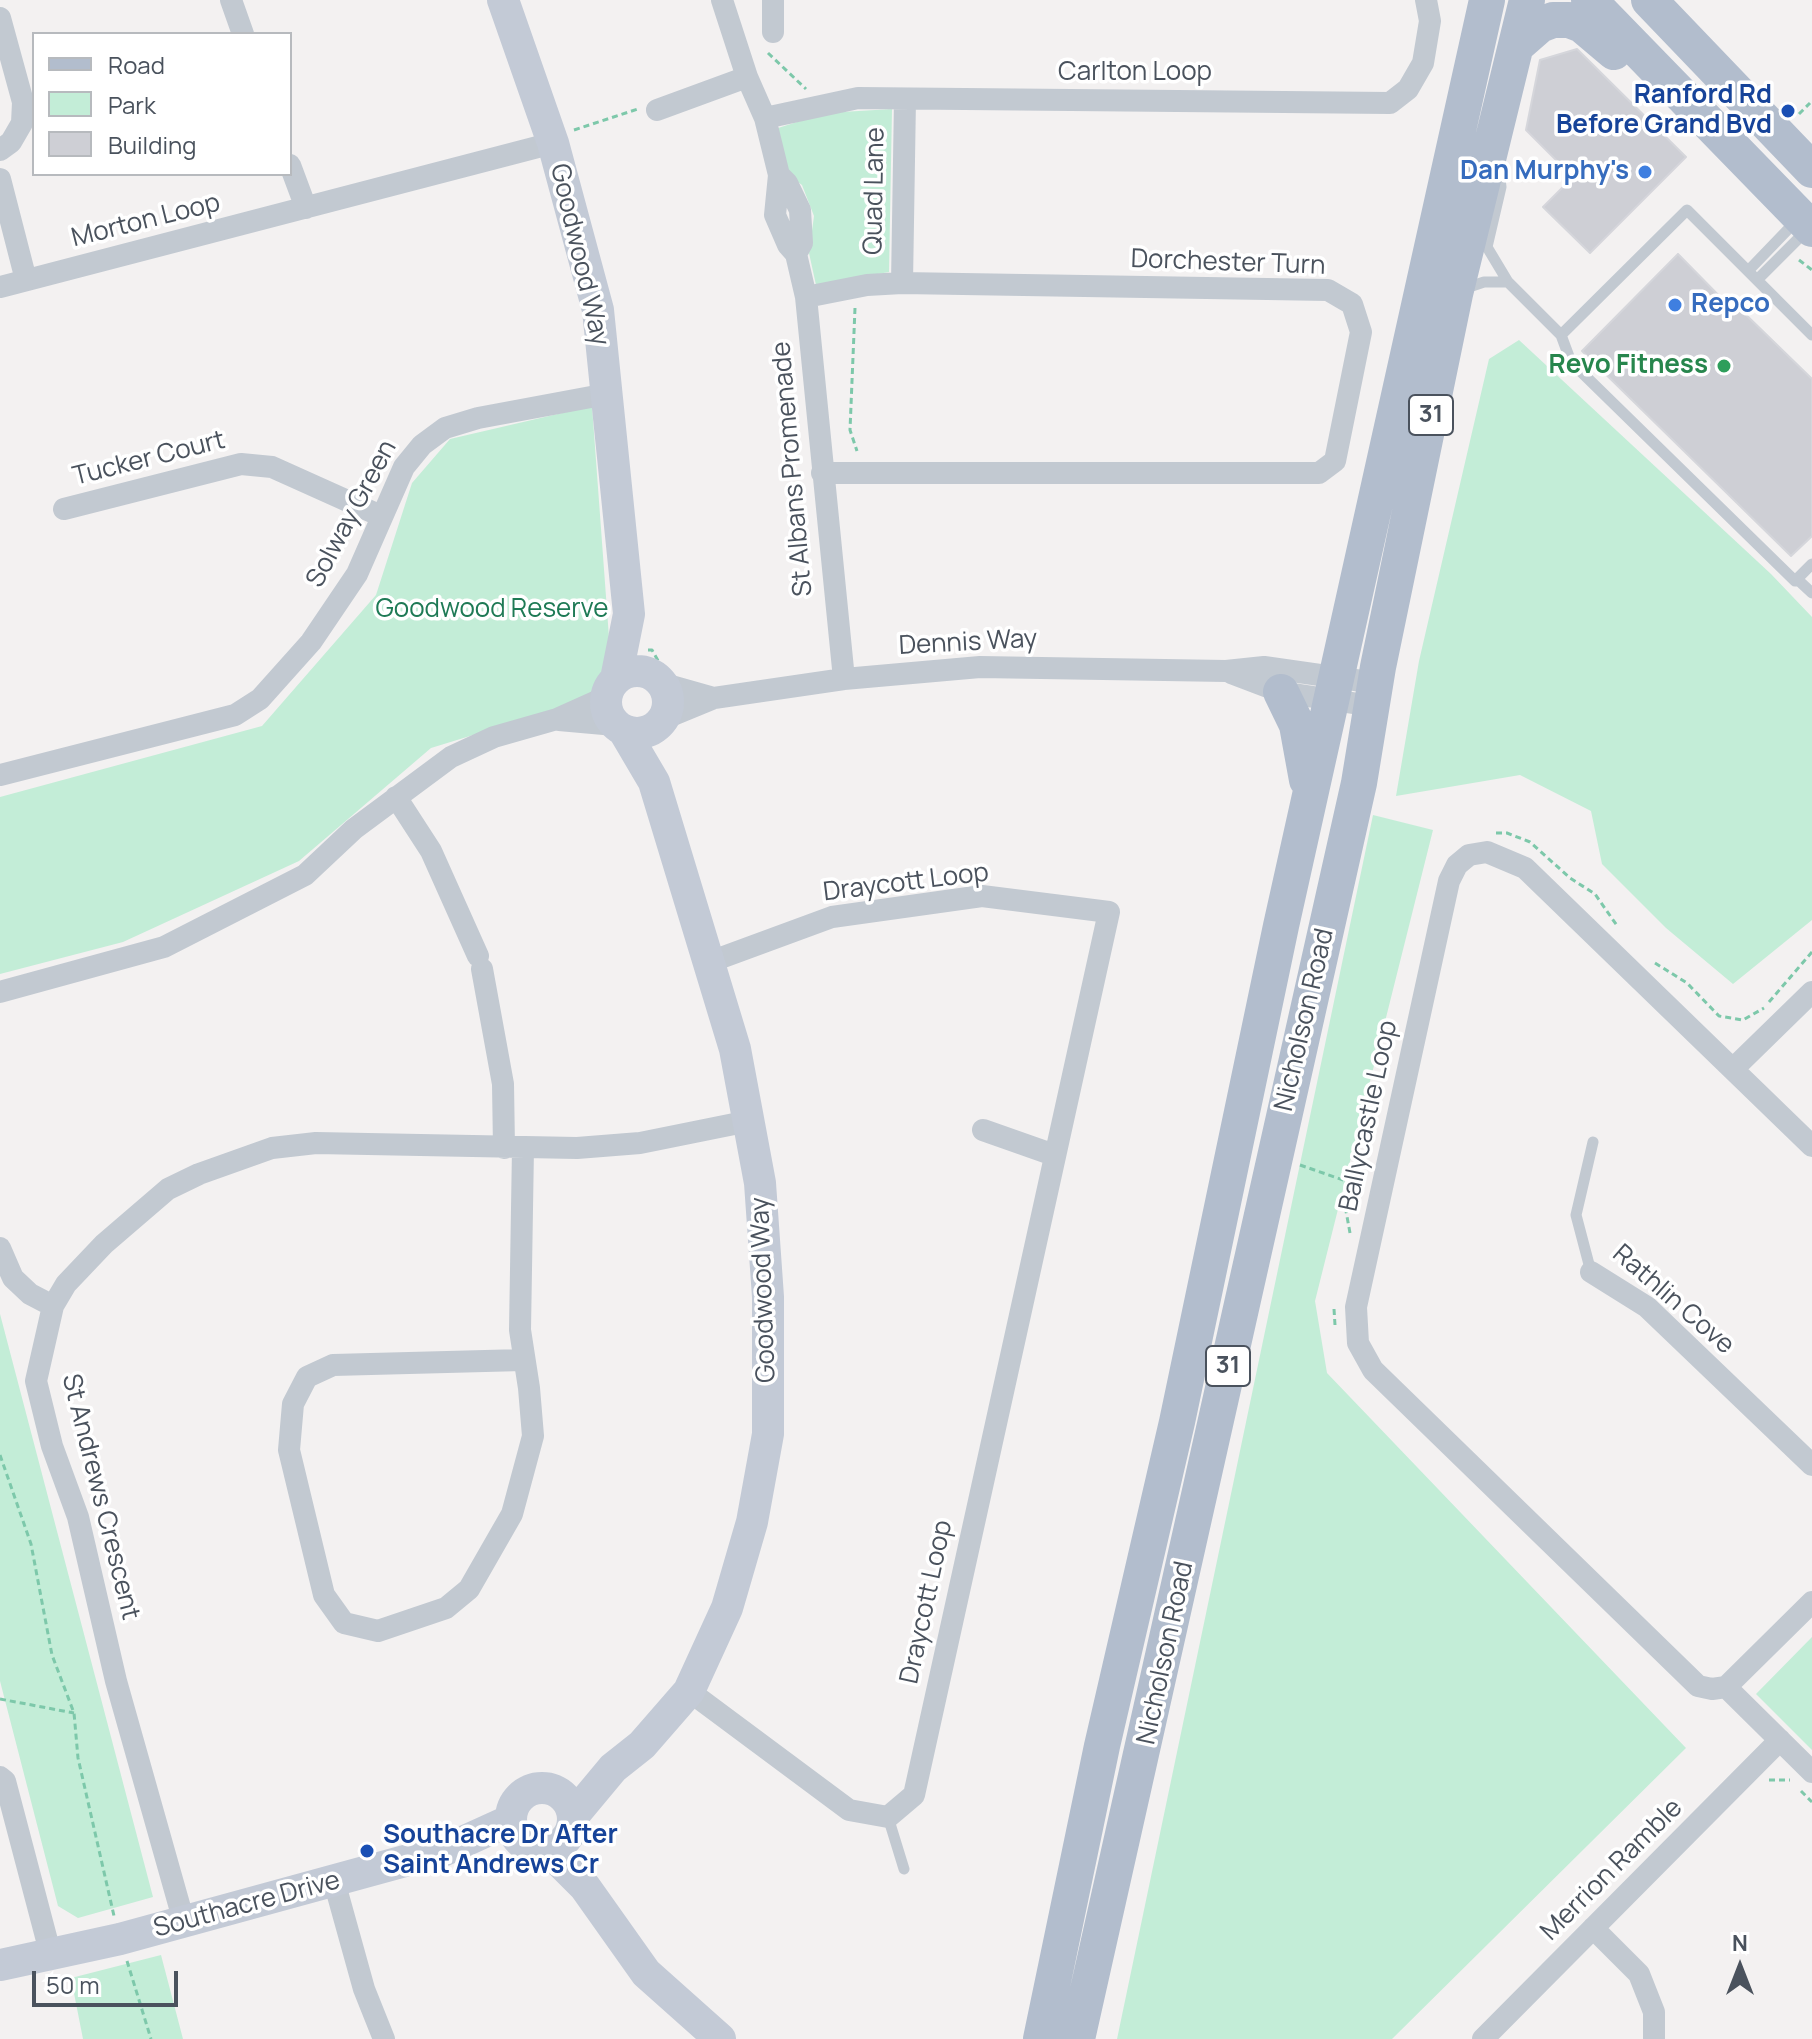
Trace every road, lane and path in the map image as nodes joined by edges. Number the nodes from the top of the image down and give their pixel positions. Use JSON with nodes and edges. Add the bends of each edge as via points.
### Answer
{"nodes":[{"id":1,"x":231,"y":0,"type":"edge"},
{"id":2,"x":503,"y":0,"type":"edge"},
{"id":3,"x":722,"y":0,"type":"edge"},
{"id":4,"x":773,"y":0,"type":"edge"},
{"id":5,"x":1426,"y":0,"type":"edge"},
{"id":6,"x":1468,"y":0,"type":"edge"},
{"id":7,"x":1487,"y":0,"type":"edge"},
{"id":8,"x":1527,"y":0,"type":"edge"},
{"id":9,"x":1589,"y":0,"type":"edge"},
{"id":10,"x":1649,"y":0,"type":"edge"},
{"id":11,"x":0,"y":18,"type":"edge"},
{"id":12,"x":242,"y":32,"type":"edge"},
{"id":13,"x":773,"y":32,"type":"dead end"},
{"id":14,"x":1516,"y":46,"type":"junction"},
{"id":15,"x":747,"y":77,"type":"junction"},
{"id":16,"x":905,"y":99,"type":"junction"},
{"id":17,"x":1810,"y":103,"type":"dead end"},
{"id":18,"x":657,"y":110,"type":"joint"},
{"id":19,"x":1799,"y":114,"type":"dead end"},
{"id":20,"x":765,"y":118,"type":"junction"},
{"id":21,"x":1495,"y":139,"type":"junction"},
{"id":22,"x":552,"y":140,"type":"junction"},
{"id":23,"x":1730,"y":144,"type":"junction"},
{"id":24,"x":0,"y":150,"type":"edge"},
{"id":25,"x":292,"y":170,"type":"edge"},
{"id":26,"x":1812,"y":170,"type":"edge"},
{"id":27,"x":1447,"y":176,"type":"junction"},
{"id":28,"x":0,"y":179,"type":"edge"},
{"id":29,"x":306,"y":208,"type":"junction"},
{"id":30,"x":1806,"y":226,"type":"edge"},
{"id":31,"x":1812,"y":270,"type":"edge"},
{"id":32,"x":1748,"y":271,"type":"junction"},
{"id":33,"x":26,"y":280,"type":"junction"},
{"id":34,"x":1757,"y":280,"type":"junction"},
{"id":35,"x":1508,"y":282,"type":"junction"},
{"id":36,"x":902,"y":283,"type":"junction"},
{"id":37,"x":0,"y":287,"type":"edge"},
{"id":38,"x":1455,"y":294,"type":"junction"},
{"id":39,"x":806,"y":297,"type":"junction"},
{"id":40,"x":1561,"y":335,"type":"junction"},
{"id":41,"x":1812,"y":335,"type":"edge"},
{"id":42,"x":607,"y":394,"type":"junction"},
{"id":43,"x":822,"y":473,"type":"junction"},
{"id":44,"x":64,"y":509,"type":"dead end"},
{"id":45,"x":381,"y":516,"type":"junction"},
{"id":46,"x":1812,"y":564,"type":"edge"},
{"id":47,"x":1797,"y":579,"type":"junction"},
{"id":48,"x":1812,"y":593,"type":"edge"},
{"id":49,"x":629,"y":614,"type":"junction"},
{"id":50,"x":655,"y":670,"type":"junction"},
{"id":51,"x":1226,"y":671,"type":"junction"},
{"id":52,"x":844,"y":679,"type":"junction"},
{"id":53,"x":1334,"y":688,"type":"junction"},
{"id":54,"x":1281,"y":692,"type":"junction"},
{"id":55,"x":1374,"y":694,"type":"junction"},
{"id":56,"x":714,"y":698,"type":"junction"},
{"id":57,"x":630,"y":713,"type":"junction"},
{"id":58,"x":0,"y":775,"type":"edge"},
{"id":59,"x":396,"y":797,"type":"junction"},
{"id":60,"x":1310,"y":797,"type":"junction"},
{"id":61,"x":1484,"y":833,"type":"dead end"},
{"id":62,"x":1626,"y":935,"type":"dead end"},
{"id":63,"x":1812,"y":952,"type":"edge"},
{"id":64,"x":1646,"y":954,"type":"dead end"},
{"id":65,"x":707,"y":963,"type":"junction"},
{"id":66,"x":0,"y":992,"type":"edge"},
{"id":67,"x":1812,"y":992,"type":"edge"},
{"id":68,"x":1734,"y":1068,"type":"junction"},
{"id":69,"x":749,"y":1121,"type":"junction"},
{"id":70,"x":983,"y":1130,"type":"dead end"},
{"id":71,"x":1593,"y":1142,"type":"dead end"},
{"id":72,"x":1812,"y":1146,"type":"edge"},
{"id":73,"x":514,"y":1148,"type":"junction"},
{"id":74,"x":1370,"y":1154,"type":"dead end"},
{"id":75,"x":1054,"y":1155,"type":"junction"},
{"id":76,"x":1289,"y":1162,"type":"dead end"},
{"id":77,"x":1349,"y":1182,"type":"junction"},
{"id":78,"x":1352,"y":1245,"type":"dead end"},
{"id":79,"x":0,"y":1248,"type":"edge"},
{"id":80,"x":1591,"y":1272,"type":"joint"},
{"id":81,"x":1337,"y":1300,"type":"dead end"},
{"id":82,"x":53,"y":1306,"type":"junction"},
{"id":83,"x":1336,"y":1330,"type":"dead end"},
{"id":84,"x":523,"y":1360,"type":"junction"},
{"id":85,"x":0,"y":1455,"type":"edge"},
{"id":86,"x":1812,"y":1465,"type":"edge"},
{"id":87,"x":1812,"y":1602,"type":"edge"},
{"id":88,"x":1726,"y":1687,"type":"junction"},
{"id":89,"x":689,"y":1691,"type":"junction"},
{"id":90,"x":0,"y":1699,"type":"edge"},
{"id":91,"x":74,"y":1713,"type":"junction"},
{"id":92,"x":1780,"y":1740,"type":"junction"},
{"id":93,"x":613,"y":1768,"type":"junction"},
{"id":94,"x":0,"y":1777,"type":"edge"},
{"id":95,"x":1764,"y":1779,"type":"dead end"},
{"id":96,"x":1790,"y":1780,"type":"dead end"},
{"id":97,"x":1806,"y":1781,"type":"edge"},
{"id":98,"x":552,"y":1789,"type":"junction"},
{"id":99,"x":1812,"y":1802,"type":"edge"},
{"id":100,"x":888,"y":1817,"type":"junction"},
{"id":101,"x":573,"y":1822,"type":"junction"},
{"id":102,"x":527,"y":1837,"type":"junction"},
{"id":103,"x":904,"y":1869,"type":"dead end"},
{"id":104,"x":334,"y":1881,"type":"junction"},
{"id":105,"x":585,"y":1887,"type":"junction"},
{"id":106,"x":184,"y":1922,"type":"junction"},
{"id":107,"x":1593,"y":1928,"type":"junction"},
{"id":108,"x":120,"y":1939,"type":"junction"},
{"id":109,"x":50,"y":1952,"type":"junction"},
{"id":110,"x":0,"y":1965,"type":"edge"},
{"id":111,"x":151,"y":2039,"type":"edge"},
{"id":112,"x":384,"y":2039,"type":"edge"},
{"id":113,"x":720,"y":2039,"type":"edge"},
{"id":114,"x":1041,"y":2039,"type":"edge"},
{"id":115,"x":1077,"y":2039,"type":"edge"},
{"id":116,"x":1483,"y":2039,"type":"edge"},
{"id":117,"x":1654,"y":2039,"type":"edge"}],
"edges":[{"from":1,"to":12,"type":"street"},
{"from":2,"to":22,"type":"street","name":"Goodwood Way"},
{"from":3,"to":15,"type":"street","name":"St Albans Promenade"},
{"from":4,"to":13,"type":"street"},
{"from":5,"to":16,"type":"street","name":"Carlton Loop","via":[[1430,21],[1423,63],[1408,89],[1390,103]]},
{"from":6,"to":27,"type":"main road","via":[[1443,122]]},
{"from":7,"to":27,"type":"main road","name":"Nicholson Road","number":"31"},
{"from":8,"to":14,"type":"main road","name":"Nicholson Road","number":"31"},
{"from":9,"to":23,"type":"main road"},
{"from":10,"to":26,"type":"main road"},
{"from":11,"to":24,"type":"street","via":[[23,102],[22,123]]},
{"from":14,"to":21,"type":"main road","name":"Nicholson Road","number":"31"},
{"from":14,"to":23,"type":"main road","via":[[1553,20],[1582,25],[1693,124]]},
{"from":15,"to":18,"type":"street"},
{"from":15,"to":20,"type":"street","name":"St Albans Promenade"},
{"from":16,"to":20,"type":"street","name":"Carlton Loop","via":[[824,103]]},
{"from":16,"to":36,"type":"street","name":"Quad Lane"},
{"from":17,"to":19,"type":"path"},
{"from":18,"to":22,"type":"path","via":[[650,105]]},
{"from":20,"to":39,"type":"street","name":"St Albans Promenade","via":[[779,175],[775,215],[796,254]]},
{"from":21,"to":35,"type":"lane","via":[[1501,187],[1487,247]]},
{"from":21,"to":38,"type":"main road","name":"Nicholson Road","number":"31"},
{"from":22,"to":29,"type":"street","name":"Morton Loop"},
{"from":22,"to":42,"type":"street","name":"Goodwood Way","via":[[598,310]]},
{"from":23,"to":30,"type":"main road"},
{"from":25,"to":29,"type":"street"},
{"from":27,"to":53,"type":"main road","name":"Nicholson Road","number":"31"},
{"from":28,"to":33,"type":"street"},
{"from":29,"to":33,"type":"street","name":"Morton Loop"},
{"from":30,"to":31,"type":"path"},
{"from":30,"to":32,"type":"lane"},
{"from":30,"to":34,"type":"lane"},
{"from":32,"to":34,"type":"lane"},
{"from":32,"to":40,"type":"lane","via":[[1687,210]]},
{"from":33,"to":37,"type":"street","name":"Morton Loop"},
{"from":34,"to":41,"type":"lane"},
{"from":35,"to":38,"type":"lane","via":[[1484,282]]},
{"from":35,"to":40,"type":"lane"},
{"from":36,"to":39,"type":"street","name":"Dorchester Turn"},
{"from":36,"to":43,"type":"street","name":"Dorchester Turn","via":[[1328,290],[1352,304],[1361,332],[1335,461],[1319,473]]},
{"from":38,"to":55,"type":"main road","name":"Nicholson Road","number":"31"},
{"from":39,"to":43,"type":"street","name":"St Albans Promenade"},
{"from":40,"to":47,"type":"lane","via":[[1571,362]]},
{"from":42,"to":45,"type":"street","name":"Solway Green","via":[[445,428],[404,467]]},
{"from":42,"to":49,"type":"street","name":"Goodwood Way"},
{"from":43,"to":52,"type":"street","name":"St Albans Promenade"},
{"from":44,"to":45,"type":"street","name":"Tucker Court","via":[[241,464],[272,467]]},
{"from":45,"to":58,"type":"street","name":"Solway Green","via":[[357,574],[311,642],[260,699],[235,715]]},
{"from":46,"to":47,"type":"lane"},
{"from":47,"to":48,"type":"lane"},
{"from":49,"to":50,"type":"street","name":"Goodwood Way"},
{"from":49,"to":57,"type":"street","name":"Goodwood Way"},
{"from":50,"to":56,"type":"street","name":"Dennis Way"},
{"from":50,"to":57,"type":"street","via":[[640,671]]},
{"from":50,"to":57,"type":"street","name":"Goodwood Way","via":[[668,698]]},
{"from":51,"to":52,"type":"street","name":"Dennis Way","via":[[980,667]]},
{"from":51,"to":53,"type":"street","name":"Dennis Way","via":[[1264,667]]},
{"from":51,"to":54,"type":"street","name":"Dennis Way"},
{"from":52,"to":56,"type":"street","name":"Dennis Way"},
{"from":53,"to":54,"type":"street","name":"Dennis Way"},
{"from":53,"to":55,"type":"street","name":"Dennis Way"},
{"from":53,"to":60,"type":"main road","name":"Nicholson Road","number":"31"},
{"from":54,"to":60,"type":"main road","via":[[1303,748]]},
{"from":55,"to":115,"type":"main road","name":"Nicholson Road","number":"31","via":[[1359,783]]},
{"from":56,"to":57,"type":"street","name":"Dennis Way"},
{"from":57,"to":59,"type":"street","via":[[557,719],[494,737],[451,757]]},
{"from":57,"to":65,"type":"street","name":"Goodwood Way"},
{"from":59,"to":66,"type":"street","via":[[305,875],[229,916],[122,962]]},
{"from":59,"to":73,"type":"street","via":[[431,851],[480,962]]},
{"from":60,"to":114,"type":"main road","name":"Nicholson Road","number":"31"},
{"from":61,"to":62,"type":"path","via":[[1507,833],[1530,842],[1595,894]]},
{"from":63,"to":64,"type":"path","via":[[1766,1007],[1743,1020],[1719,1016],[1687,983]]},
{"from":65,"to":69,"type":"street","name":"Goodwood Way","via":[[735,1049]]},
{"from":65,"to":75,"type":"street","name":"Draycott Loop","via":[[832,917],[982,896],[1109,912]]},
{"from":67,"to":68,"type":"street"},
{"from":68,"to":72,"type":"street","name":"Ballycastle Loop"},
{"from":68,"to":88,"type":"street","name":"Ballycastle Loop","via":[[1525,868],[1487,852],[1469,855],[1449,881],[1356,1307],[1358,1343],[1373,1370],[1698,1686]]},
{"from":69,"to":73,"type":"street","name":"St Andrews Crescent","via":[[640,1143]]},
{"from":69,"to":89,"type":"street","name":"Goodwood Way","via":[[760,1183],[768,1297],[768,1434],[752,1522],[727,1608]]},
{"from":70,"to":75,"type":"street"},
{"from":71,"to":80,"type":"lane","name":"Rathlin Cove","via":[[1576,1215]]},
{"from":73,"to":82,"type":"street","name":"St Andrews Crescent","via":[[316,1143],[257,1153],[168,1189],[104,1244]]},
{"from":73,"to":84,"type":"street"},
{"from":74,"to":77,"type":"path"},
{"from":75,"to":100,"type":"street","name":"Draycott Loop","via":[[914,1795]]},
{"from":76,"to":77,"type":"path"},
{"from":77,"to":78,"type":"path","via":[[1344,1209]]},
{"from":79,"to":82,"type":"street","via":[[13,1278]]},
{"from":80,"to":86,"type":"street","name":"Rathlin Cove","via":[[1647,1307]]},
{"from":81,"to":83,"type":"path"},
{"from":82,"to":106,"type":"street","name":"St Andrews Crescent","via":[[36,1381],[78,1517],[116,1681]]},
{"from":84,"to":84,"type":"street","via":[[533,1436],[512,1514],[469,1589],[446,1608],[378,1631],[344,1623],[324,1595],[289,1450],[293,1404],[307,1377],[333,1365]]},
{"from":85,"to":91,"type":"path","via":[[31,1544],[52,1655]]},
{"from":87,"to":88,"type":"street"},
{"from":88,"to":92,"type":"street"},
{"from":89,"to":93,"type":"street","name":"Goodwood Way","via":[[642,1745]]},
{"from":89,"to":100,"type":"street","via":[[849,1810]]},
{"from":90,"to":91,"type":"path"},
{"from":91,"to":108,"type":"path","via":[[78,1758]]},
{"from":92,"to":97,"type":"street"},
{"from":92,"to":107,"type":"street","name":"Merrion Ramble"},
{"from":93,"to":98,"type":"street","name":"Goodwood Way"},
{"from":93,"to":101,"type":"street","name":"Goodwood Way"},
{"from":94,"to":109,"type":"street"},
{"from":95,"to":96,"type":"path"},
{"from":97,"to":99,"type":"path"},
{"from":98,"to":101,"type":"street","via":[[569,1803]]},
{"from":98,"to":102,"type":"street","via":[[533,1789],[513,1808]]},
{"from":100,"to":103,"type":"lane"},
{"from":101,"to":102,"type":"street","via":[[567,1837]]},
{"from":101,"to":105,"type":"street"},
{"from":102,"to":104,"type":"street","name":"Southacre Drive","via":[[445,1850]]},
{"from":102,"to":105,"type":"street"},
{"from":104,"to":106,"type":"street","name":"Southacre Drive"},
{"from":104,"to":112,"type":"street"},
{"from":105,"to":113,"type":"street","via":[[646,1973]]},
{"from":106,"to":108,"type":"street","name":"Southacre Drive"},
{"from":107,"to":116,"type":"street","name":"Merrion Ramble"},
{"from":107,"to":117,"type":"street","via":[[1639,1974],[1654,2012]]},
{"from":108,"to":109,"type":"street","name":"Southacre Drive"},
{"from":108,"to":111,"type":"path"},
{"from":109,"to":110,"type":"street","name":"Southacre Drive"}]}
